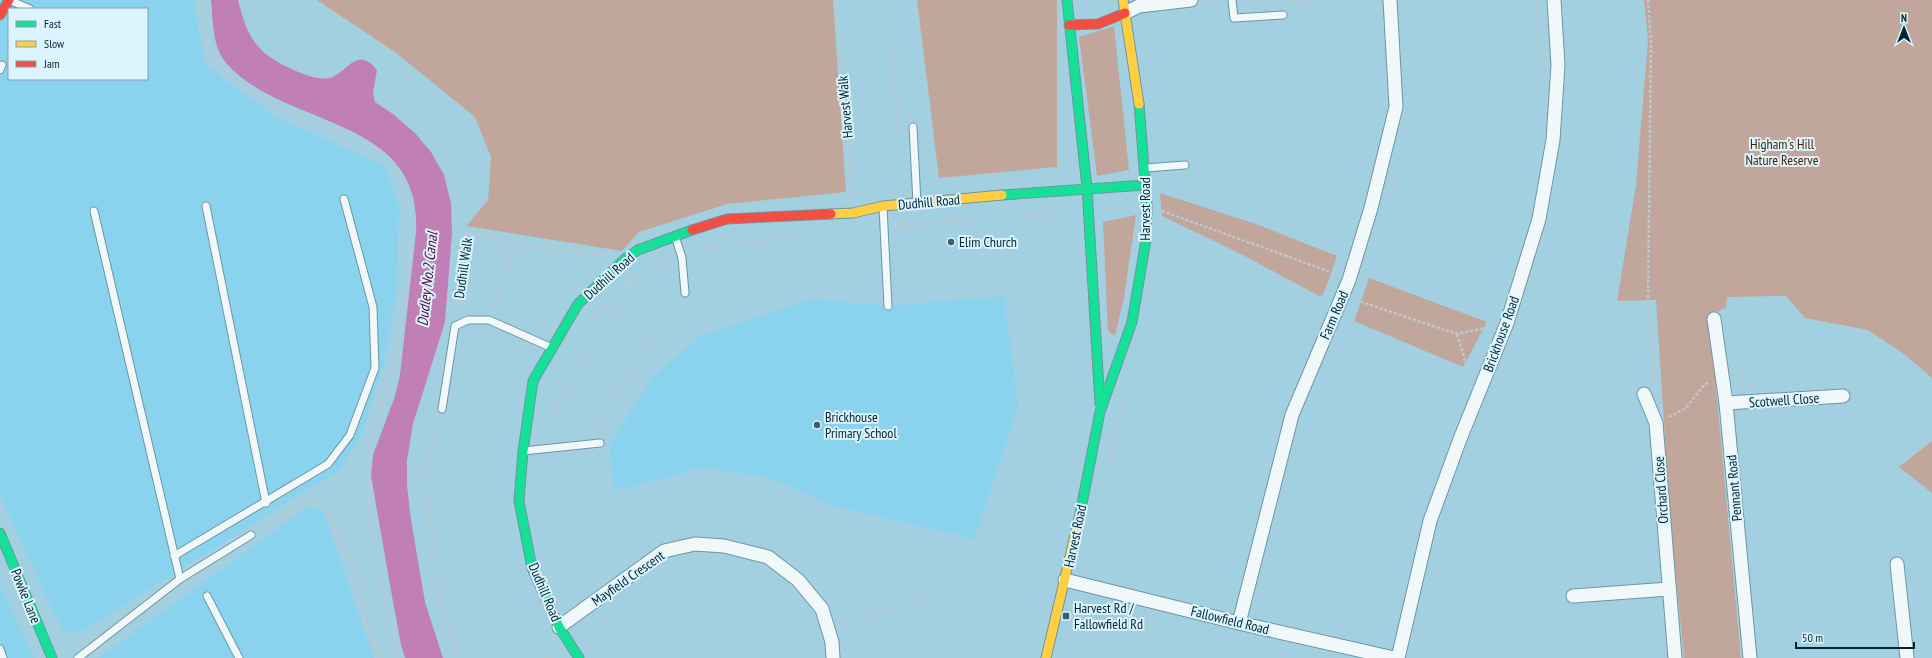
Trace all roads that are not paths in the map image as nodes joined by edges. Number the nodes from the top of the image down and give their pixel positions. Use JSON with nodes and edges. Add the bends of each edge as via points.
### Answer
{"nodes":[{"id":1,"x":9,"y":0,"type":"edge"},
{"id":2,"x":1067,"y":0,"type":"edge"},
{"id":3,"x":1192,"y":0,"type":"edge"},
{"id":4,"x":1232,"y":0,"type":"edge"},
{"id":5,"x":1390,"y":0,"type":"edge"},
{"id":6,"x":1554,"y":0,"type":"edge"},
{"id":7,"x":1124,"y":6,"type":"edge"},
{"id":8,"x":28,"y":8,"type":"edge"},
{"id":9,"x":0,"y":15,"type":"edge"},
{"id":10,"x":1283,"y":15,"type":"dead end"},
{"id":11,"x":1069,"y":25,"type":"junction"},
{"id":12,"x":913,"y":127,"type":"road end"},
{"id":13,"x":1185,"y":165,"type":"dead end"},
{"id":14,"x":1145,"y":168,"type":"junction"},
{"id":15,"x":1146,"y":185,"type":"junction"},
{"id":16,"x":1087,"y":188,"type":"junction"},
{"id":17,"x":344,"y":199,"type":"dead end"},
{"id":18,"x":917,"y":204,"type":"junction"},
{"id":19,"x":206,"y":206,"type":"dead end"},
{"id":20,"x":883,"y":206,"type":"junction"},
{"id":21,"x":94,"y":211,"type":"dead end"},
{"id":22,"x":674,"y":236,"type":"junction"},
{"id":23,"x":685,"y":293,"type":"dead end"},
{"id":24,"x":888,"y":306,"type":"dead end"},
{"id":25,"x":1714,"y":319,"type":"dead end"},
{"id":26,"x":552,"y":348,"type":"junction"},
{"id":27,"x":1644,"y":394,"type":"road end"},
{"id":28,"x":1843,"y":396,"type":"dead end"},
{"id":29,"x":1726,"y":403,"type":"junction"},
{"id":30,"x":442,"y":409,"type":"road end"},
{"id":31,"x":1100,"y":412,"type":"junction"},
{"id":32,"x":600,"y":443,"type":"dead end"},
{"id":33,"x":523,"y":450,"type":"junction"},
{"id":34,"x":266,"y":503,"type":"junction"},
{"id":35,"x":0,"y":533,"type":"edge"},
{"id":36,"x":251,"y":535,"type":"road end"},
{"id":37,"x":2,"y":546,"type":"edge"},
{"id":38,"x":174,"y":556,"type":"junction"},
{"id":39,"x":1897,"y":564,"type":"dead end"},
{"id":40,"x":180,"y":579,"type":"junction"},
{"id":41,"x":1065,"y":580,"type":"junction"},
{"id":42,"x":1668,"y":589,"type":"junction"},
{"id":43,"x":207,"y":596,"type":"dead end"},
{"id":44,"x":1573,"y":596,"type":"dead end"},
{"id":45,"x":1239,"y":624,"type":"junction"},
{"id":46,"x":559,"y":627,"type":"junction"},
{"id":47,"x":0,"y":649,"type":"edge"},
{"id":48,"x":2,"y":658,"type":"edge"},
{"id":49,"x":52,"y":658,"type":"edge"},
{"id":50,"x":78,"y":658,"type":"edge"},
{"id":51,"x":239,"y":658,"type":"edge"},
{"id":52,"x":579,"y":658,"type":"edge"},
{"id":53,"x":833,"y":658,"type":"edge"},
{"id":54,"x":1046,"y":658,"type":"edge"},
{"id":55,"x":1394,"y":658,"type":"edge"},
{"id":56,"x":1398,"y":658,"type":"edge"},
{"id":57,"x":1675,"y":658,"type":"edge"},
{"id":58,"x":1750,"y":658,"type":"edge"},
{"id":59,"x":1907,"y":658,"type":"edge"}],
"edges":[{"from":1,"to":8,"type":"lane"},
{"from":1,"to":9,"type":"street"},
{"from":2,"to":11,"type":"street","name":"Harvest Road"},
{"from":3,"to":7,"type":"street"},
{"from":4,"to":10,"type":"lane","via":[[1234,18]]},
{"from":5,"to":45,"type":"street","name":"Farm Road","via":[[1396,107],[1371,208],[1349,280],[1292,415]]},
{"from":6,"to":56,"type":"street","name":"Brickhouse Road","via":[[1558,65],[1553,140],[1539,219],[1507,324],[1430,521]]},
{"from":7,"to":11,"type":"street","via":[[1098,24]]},
{"from":7,"to":14,"type":"street","name":"Harvest Road","via":[[1141,118]]},
{"from":11,"to":16,"type":"street","name":"Harvest Road"},
{"from":12,"to":18,"type":"lane"},
{"from":13,"to":14,"type":"lane"},
{"from":14,"to":15,"type":"street","name":"Harvest Road"},
{"from":15,"to":16,"type":"street","name":"Dudhill Road"},
{"from":15,"to":31,"type":"street","name":"Harvest Road","via":[[1146,240],[1132,322]]},
{"from":16,"to":18,"type":"street","name":"Dudhill Road"},
{"from":16,"to":31,"type":"street","name":"Harvest Road"},
{"from":17,"to":34,"type":"lane","via":[[373,307],[375,368],[350,435],[328,464]]},
{"from":18,"to":20,"type":"street","name":"Dudhill Road"},
{"from":19,"to":34,"type":"lane"},
{"from":20,"to":22,"type":"street","name":"Dudhill Road","via":[[853,213],[727,220]]},
{"from":20,"to":24,"type":"lane"},
{"from":21,"to":38,"type":"lane"},
{"from":22,"to":23,"type":"lane","via":[[682,258]]},
{"from":22,"to":26,"type":"street","name":"Dudhill Road","via":[[638,250],[626,258],[578,304]]},
{"from":25,"to":29,"type":"street","name":"Pennant Road"},
{"from":26,"to":30,"type":"lane","via":[[489,320],[468,320],[455,326]]},
{"from":26,"to":33,"type":"street","name":"Dudhill Road","via":[[533,381]]},
{"from":27,"to":42,"type":"street","name":"Orchard Close","via":[[1656,423]]},
{"from":28,"to":29,"type":"street","name":"Scotwell Close"},
{"from":29,"to":58,"type":"street","name":"Pennant Road"},
{"from":31,"to":41,"type":"street","name":"Harvest Road"},
{"from":32,"to":33,"type":"lane"},
{"from":33,"to":46,"type":"street","name":"Dudhill Road","via":[[519,501],[532,568]]},
{"from":34,"to":38,"type":"lane"},
{"from":35,"to":37,"type":"street","name":"Powke Lane"},
{"from":36,"to":40,"type":"lane"},
{"from":37,"to":49,"type":"street","name":"Powke Lane"},
{"from":38,"to":40,"type":"lane"},
{"from":39,"to":59,"type":"street"},
{"from":40,"to":50,"type":"lane"},
{"from":41,"to":45,"type":"street","name":"Fallowfield Road"},
{"from":41,"to":54,"type":"street","name":"Harvest Road"},
{"from":42,"to":44,"type":"street"},
{"from":42,"to":57,"type":"street","name":"Orchard Close"},
{"from":43,"to":51,"type":"lane"},
{"from":45,"to":55,"type":"street","name":"Fallowfield Road"},
{"from":46,"to":52,"type":"street","name":"Dudhill Road"},
{"from":46,"to":53,"type":"street","name":"Mayfield Crescent","via":[[664,551],[695,544],[724,546],[768,557],[798,580],[822,609],[832,642]]},
{"from":47,"to":48,"type":"lane"}]}
